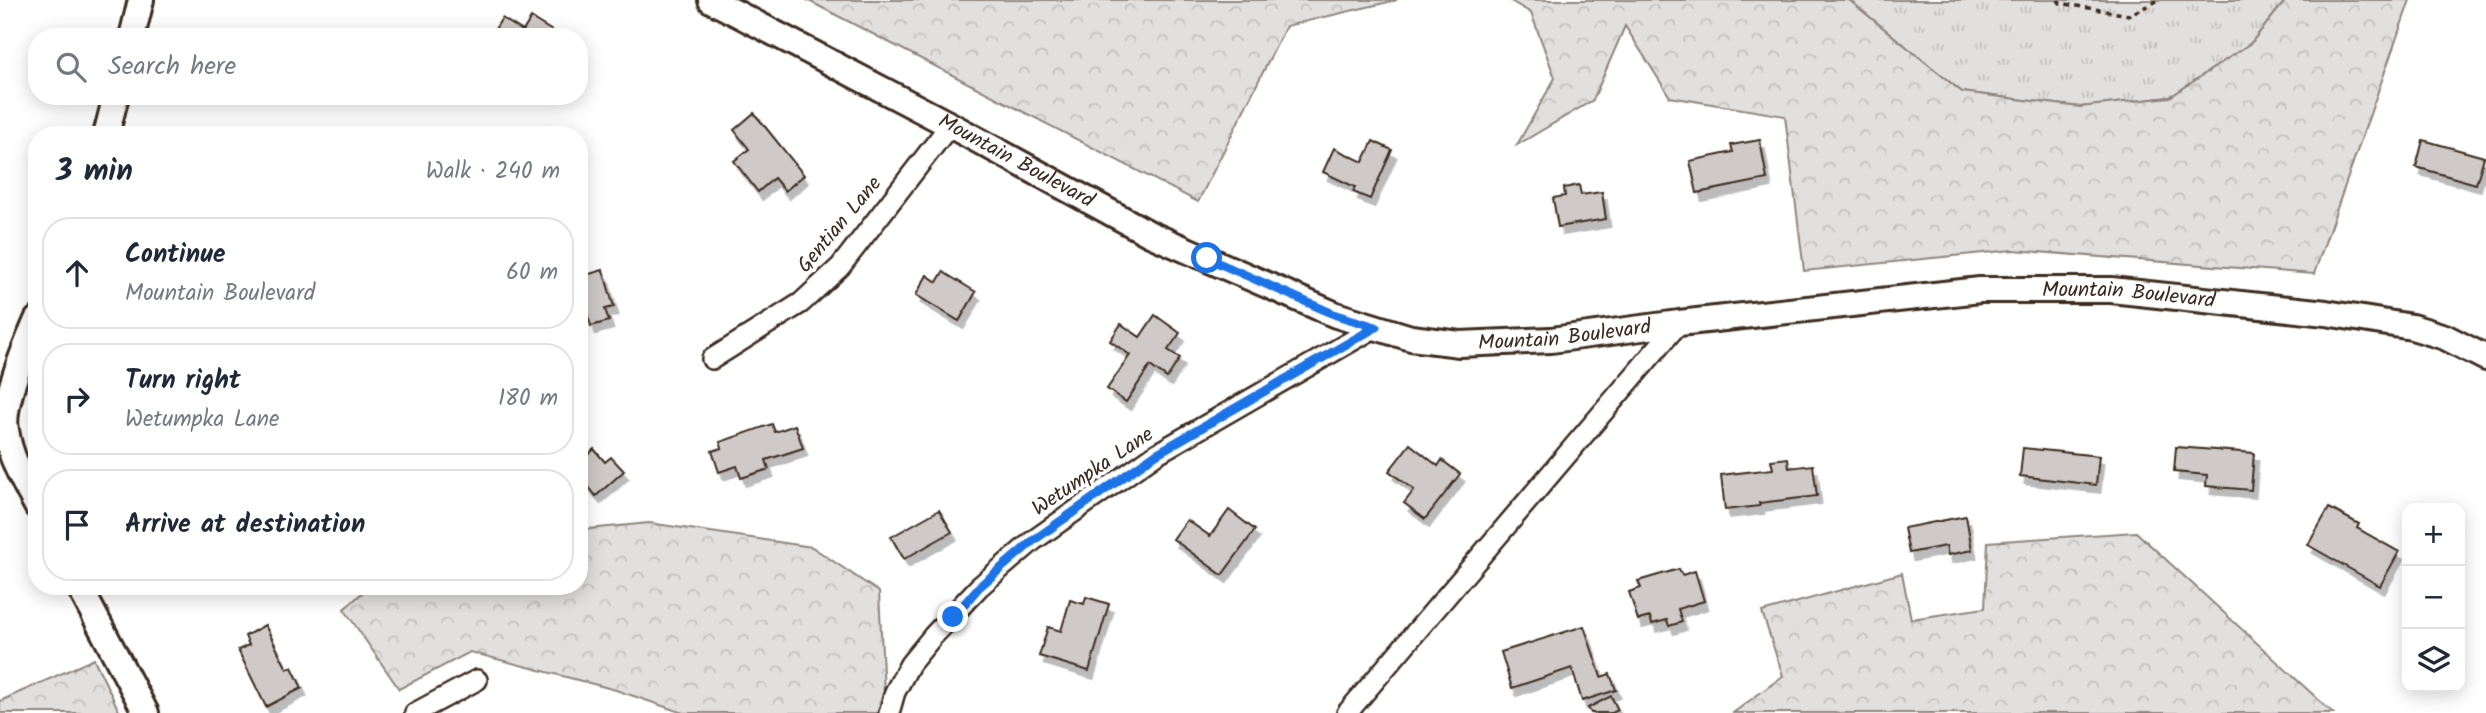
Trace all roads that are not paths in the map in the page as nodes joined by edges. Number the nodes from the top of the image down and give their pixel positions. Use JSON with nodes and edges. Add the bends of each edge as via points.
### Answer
{"nodes":[{"id":1,"x":142,"y":0,"type":"edge"},
{"id":2,"x":711,"y":0,"type":"edge"},
{"id":3,"x":134,"y":28,"type":"edge"},
{"id":4,"x":114,"y":105,"type":"edge"},
{"id":5,"x":950,"y":125,"type":"junction"},
{"id":6,"x":108,"y":126,"type":"edge"},
{"id":7,"x":1679,"y":323,"type":"junction"},
{"id":8,"x":1376,"y":327,"type":"junction"},
{"id":9,"x":28,"y":345,"type":"edge"},
{"id":10,"x":2486,"y":358,"type":"edge"},
{"id":11,"x":712,"y":359,"type":"dead end"},
{"id":12,"x":7,"y":464,"type":"edge"},
{"id":13,"x":28,"y":493,"type":"edge"},
{"id":14,"x":84,"y":595,"type":"edge"},
{"id":15,"x":477,"y":680,"type":"dead end"},
{"id":16,"x":146,"y":713,"type":"edge"},
{"id":17,"x":415,"y":713,"type":"edge"},
{"id":18,"x":889,"y":713,"type":"edge"},
{"id":19,"x":1347,"y":713,"type":"edge"}],
"edges":[{"from":1,"to":3,"type":"street"},
{"from":2,"to":5,"type":"street","name":"Mountain Boulevard"},
{"from":4,"to":6,"type":"street"},
{"from":5,"to":8,"type":"street","name":"Mountain Boulevard","via":[[1150,234],[1336,315]]},
{"from":5,"to":11,"type":"street","name":"Gentian Lane","via":[[840,267],[801,303]]},
{"from":7,"to":8,"type":"street","name":"Mountain Boulevard","via":[[1551,340],[1460,344],[1411,338]]},
{"from":7,"to":10,"type":"street","name":"Mountain Boulevard","via":[[1980,290],[2111,290],[2412,327],[2445,337]]},
{"from":7,"to":19,"type":"street"},
{"from":8,"to":18,"type":"street","name":"Wetumpka Lane","via":[[1156,454],[1034,540],[979,587],[933,636],[895,692]]},
{"from":9,"to":12,"type":"street","via":[[7,404]]},
{"from":12,"to":13,"type":"street"},
{"from":14,"to":16,"type":"street"},
{"from":15,"to":17,"type":"street"}]}
